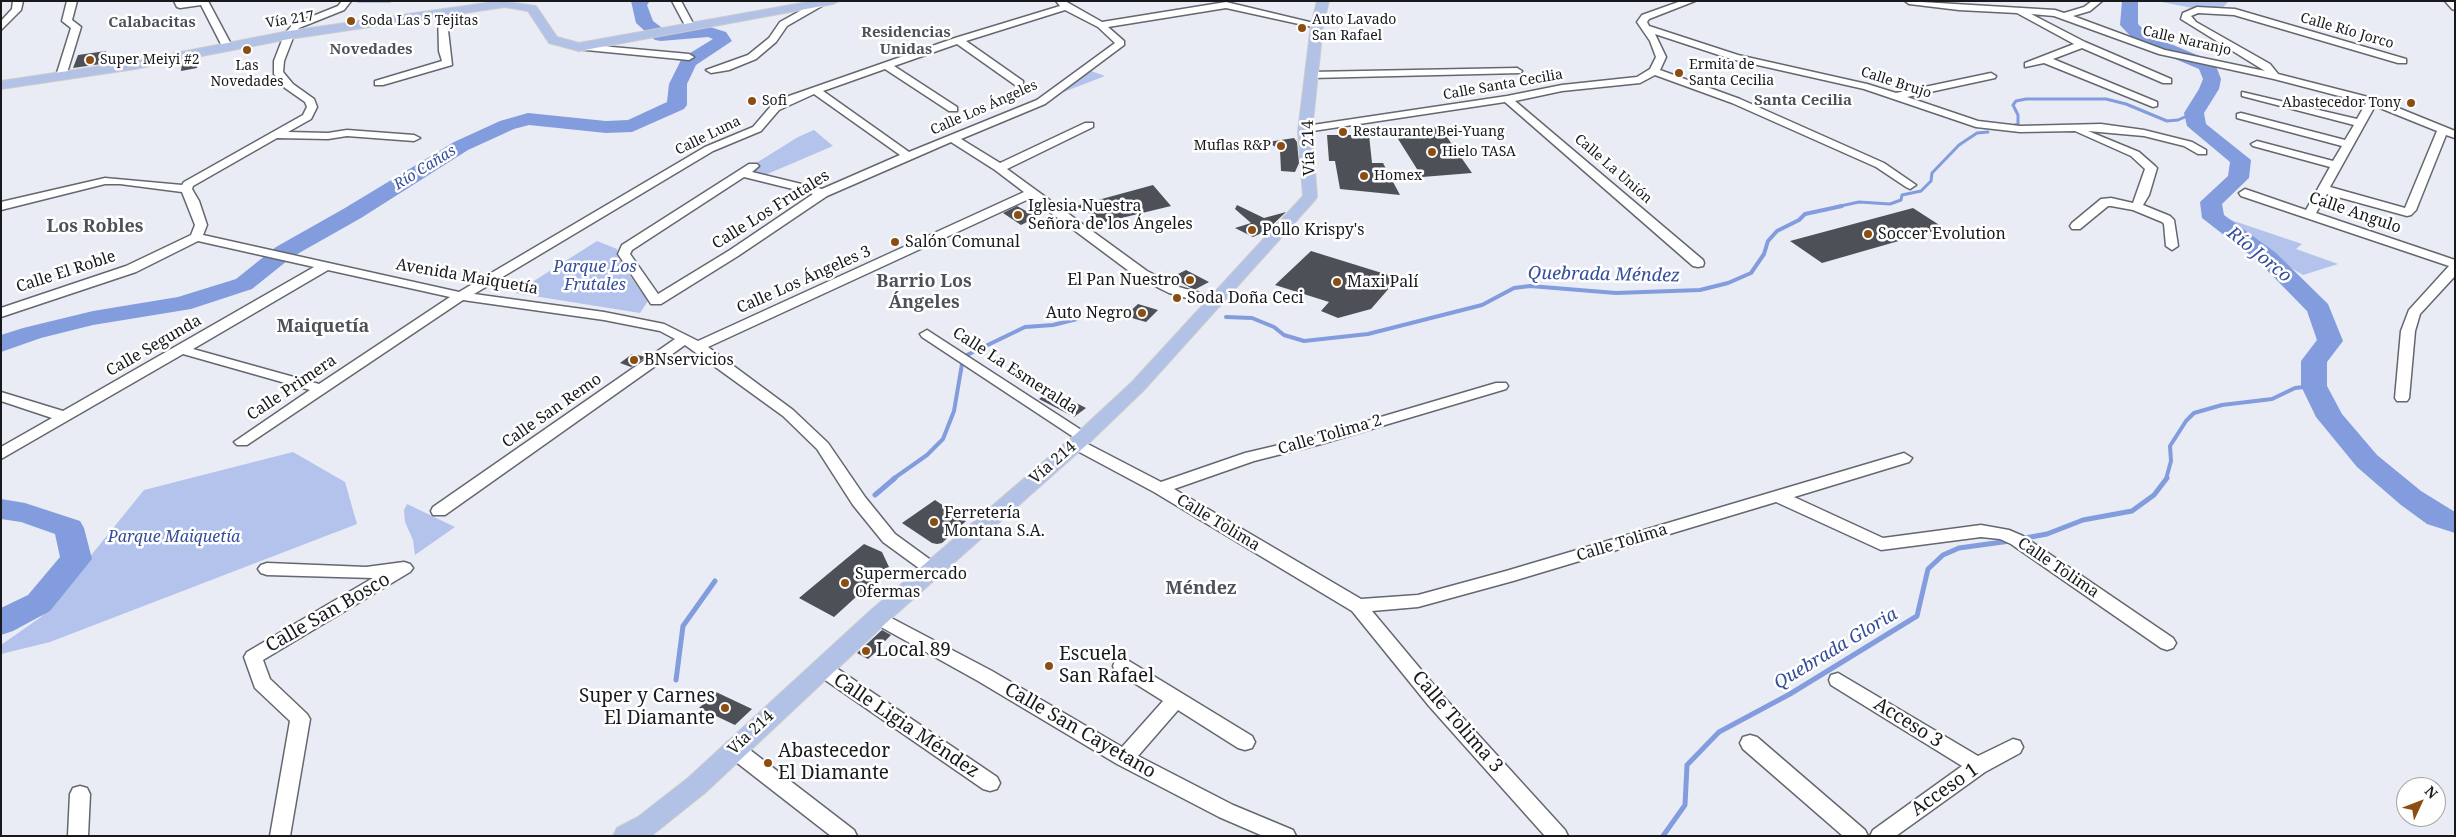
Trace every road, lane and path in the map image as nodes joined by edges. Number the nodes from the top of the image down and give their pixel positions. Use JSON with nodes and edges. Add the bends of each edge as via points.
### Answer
{"nodes":[{"id":1,"x":18,"y":1,"type":"edge"},
{"id":2,"x":72,"y":1,"type":"edge"},
{"id":3,"x":179,"y":1,"type":"edge"},
{"id":4,"x":347,"y":1,"type":"edge"},
{"id":5,"x":676,"y":1,"type":"edge"},
{"id":6,"x":1323,"y":1,"type":"edge"},
{"id":7,"x":1691,"y":1,"type":"edge"},
{"id":8,"x":1908,"y":1,"type":"edge"},
{"id":9,"x":2098,"y":1,"type":"edge"},
{"id":10,"x":2449,"y":1,"type":"edge"},
{"id":11,"x":828,"y":2,"type":"edge"},
{"id":12,"x":509,"y":3,"type":"edge"},
{"id":13,"x":1063,"y":4,"type":"edge"},
{"id":14,"x":1952,"y":4,"type":"edge"},
{"id":15,"x":529,"y":5,"type":"edge"},
{"id":16,"x":2455,"y":7,"type":"edge"},
{"id":17,"x":2017,"y":11,"type":"junction"},
{"id":18,"x":441,"y":13,"type":"junction"},
{"id":19,"x":2065,"y":16,"type":"junction"},
{"id":20,"x":1101,"y":25,"type":"junction"},
{"id":21,"x":1317,"y":25,"type":"junction"},
{"id":22,"x":1,"y":27,"type":"edge"},
{"id":23,"x":690,"y":27,"type":"junction"},
{"id":24,"x":1646,"y":28,"type":"junction"},
{"id":25,"x":289,"y":35,"type":"junction"},
{"id":26,"x":958,"y":40,"type":"junction"},
{"id":27,"x":2082,"y":44,"type":"junction"},
{"id":28,"x":227,"y":46,"type":"junction"},
{"id":29,"x":579,"y":47,"type":"junction"},
{"id":30,"x":689,"y":58,"type":"dead end"},
{"id":31,"x":2044,"y":59,"type":"junction"},
{"id":32,"x":2402,"y":62,"type":"dead end"},
{"id":33,"x":886,"y":65,"type":"junction"},
{"id":34,"x":2029,"y":65,"type":"dead end"},
{"id":35,"x":711,"y":70,"type":"dead end"},
{"id":36,"x":1518,"y":71,"type":"dead end"},
{"id":37,"x":1654,"y":71,"type":"junction"},
{"id":38,"x":1311,"y":75,"type":"junction"},
{"id":39,"x":61,"y":76,"type":"junction"},
{"id":40,"x":1991,"y":76,"type":"dead end"},
{"id":41,"x":2275,"y":76,"type":"junction"},
{"id":42,"x":2167,"y":81,"type":"dead end"},
{"id":43,"x":379,"y":83,"type":"dead end"},
{"id":44,"x":1019,"y":83,"type":"dead end"},
{"id":45,"x":1,"y":84,"type":"edge"},
{"id":46,"x":814,"y":90,"type":"junction"},
{"id":47,"x":2246,"y":94,"type":"dead end"},
{"id":48,"x":1898,"y":96,"type":"junction"},
{"id":49,"x":1508,"y":99,"type":"junction"},
{"id":50,"x":2372,"y":101,"type":"junction"},
{"id":51,"x":2153,"y":104,"type":"dead end"},
{"id":52,"x":953,"y":109,"type":"dead end"},
{"id":53,"x":2241,"y":116,"type":"dead end"},
{"id":54,"x":2360,"y":123,"type":"junction"},
{"id":55,"x":1089,"y":126,"type":"dead end"},
{"id":56,"x":2070,"y":128,"type":"junction"},
{"id":57,"x":1306,"y":129,"type":"junction"},
{"id":58,"x":2443,"y":130,"type":"junction"},
{"id":59,"x":275,"y":135,"type":"junction"},
{"id":60,"x":2455,"y":135,"type":"edge"},
{"id":61,"x":414,"y":138,"type":"dead end"},
{"id":62,"x":952,"y":138,"type":"junction"},
{"id":63,"x":2257,"y":144,"type":"dead end"},
{"id":64,"x":2348,"y":144,"type":"junction"},
{"id":65,"x":2202,"y":152,"type":"dead end"},
{"id":66,"x":908,"y":156,"type":"junction"},
{"id":67,"x":2337,"y":165,"type":"junction"},
{"id":68,"x":999,"y":168,"type":"junction"},
{"id":69,"x":1910,"y":185,"type":"dead end"},
{"id":70,"x":186,"y":189,"type":"junction"},
{"id":71,"x":2323,"y":189,"type":"junction"},
{"id":72,"x":822,"y":193,"type":"junction"},
{"id":73,"x":1032,"y":193,"type":"junction"},
{"id":74,"x":2245,"y":193,"type":"dead end"},
{"id":75,"x":1,"y":206,"type":"edge"},
{"id":76,"x":2136,"y":207,"type":"junction"},
{"id":77,"x":2309,"y":215,"type":"junction"},
{"id":78,"x":2076,"y":226,"type":"dead end"},
{"id":79,"x":196,"y":237,"type":"junction"},
{"id":80,"x":2172,"y":246,"type":"dead end"},
{"id":81,"x":1698,"y":263,"type":"dead end"},
{"id":82,"x":2455,"y":266,"type":"edge"},
{"id":83,"x":324,"y":267,"type":"junction"},
{"id":84,"x":461,"y":296,"type":"junction"},
{"id":85,"x":1215,"y":302,"type":"junction"},
{"id":86,"x":1,"y":313,"type":"edge"},
{"id":87,"x":927,"y":334,"type":"dead end"},
{"id":88,"x":692,"y":342,"type":"junction"},
{"id":89,"x":183,"y":350,"type":"junction"},
{"id":90,"x":1501,"y":386,"type":"dead end"},
{"id":91,"x":322,"y":389,"type":"junction"},
{"id":92,"x":1,"y":396,"type":"edge"},
{"id":93,"x":2402,"y":398,"type":"dead end"},
{"id":94,"x":65,"y":417,"type":"junction"},
{"id":95,"x":1080,"y":440,"type":"junction"},
{"id":96,"x":242,"y":442,"type":"dead end"},
{"id":97,"x":1,"y":454,"type":"edge"},
{"id":98,"x":1904,"y":458,"type":"dead end"},
{"id":99,"x":1160,"y":488,"type":"junction"},
{"id":100,"x":1780,"y":496,"type":"junction"},
{"id":101,"x":439,"y":511,"type":"dead end"},
{"id":102,"x":267,"y":569,"type":"dead end"},
{"id":103,"x":933,"y":570,"type":"junction"},
{"id":104,"x":1358,"y":606,"type":"junction"},
{"id":105,"x":878,"y":617,"type":"junction"},
{"id":106,"x":2167,"y":643,"type":"dead end"},
{"id":107,"x":1122,"y":666,"type":"dead end"},
{"id":108,"x":822,"y":668,"type":"junction"},
{"id":109,"x":1838,"y":680,"type":"dead end"},
{"id":110,"x":1176,"y":699,"type":"junction"},
{"id":111,"x":1245,"y":742,"type":"dead end"},
{"id":112,"x":1750,"y":743,"type":"dead end"},
{"id":113,"x":2013,"y":747,"type":"dead end"},
{"id":114,"x":734,"y":749,"type":"junction"},
{"id":115,"x":1124,"y":758,"type":"junction"},
{"id":116,"x":1978,"y":766,"type":"junction"},
{"id":117,"x":990,"y":783,"type":"dead end"},
{"id":118,"x":80,"y":794,"type":"dead end"},
{"id":119,"x":78,"y":836,"type":"edge"},
{"id":120,"x":280,"y":836,"type":"edge"},
{"id":121,"x":626,"y":836,"type":"edge"},
{"id":122,"x":847,"y":836,"type":"edge"},
{"id":123,"x":1286,"y":836,"type":"edge"},
{"id":124,"x":1558,"y":836,"type":"edge"},
{"id":125,"x":1858,"y":836,"type":"edge"},
{"id":126,"x":1880,"y":836,"type":"edge"}],
"edges":[{"from":1,"to":22,"type":"street","via":[[16,10]]},
{"from":2,"to":39,"type":"street","via":[[66,21],[76,27]]},
{"from":3,"to":28,"type":"street","via":[[180,5],[204,2]]},
{"from":4,"to":25,"type":"street","via":[[341,8],[302,22]]},
{"from":5,"to":23,"type":"street"},
{"from":6,"to":21,"type":"main road","name":"Vía 214"},
{"from":7,"to":24,"type":"street","via":[[1645,17],[1642,22]]},
{"from":8,"to":14,"type":"street","name":"Calle Naranjo"},
{"from":9,"to":19,"type":"street","via":[[2087,9]]},
{"from":10,"to":16,"type":"street"},
{"from":11,"to":23,"type":"main road","name":"Vía 217"},
{"from":11,"to":35,"type":"street","via":[[783,24],[773,40],[752,57],[729,67]]},
{"from":12,"to":15,"type":"main road","name":"Vía 217"},
{"from":12,"to":18,"type":"main road","name":"Vía 217"},
{"from":13,"to":20,"type":"street"},
{"from":13,"to":26,"type":"street","name":"Calle Luna"},
{"from":14,"to":17,"type":"street","name":"Calle Naranjo"},
{"from":15,"to":29,"type":"main road","name":"Vía 217","via":[[553,40]]},
{"from":17,"to":19,"type":"street","name":"Calle Naranjo","via":[[2043,11]]},
{"from":17,"to":27,"type":"street"},
{"from":18,"to":25,"type":"main road","name":"Vía 217"},
{"from":18,"to":43,"type":"street","via":[[448,63]]},
{"from":19,"to":41,"type":"street","name":"Calle Naranjo","via":[[2162,52]]},
{"from":20,"to":21,"type":"street","via":[[1226,5]]},
{"from":20,"to":62,"type":"street","name":"Calle Los Ángeles","via":[[1121,43],[1042,102]]},
{"from":21,"to":38,"type":"main road","name":"Vía 214"},
{"from":23,"to":29,"type":"main road","name":"Vía 217"},
{"from":24,"to":37,"type":"street","via":[[1661,54]]},
{"from":24,"to":48,"type":"street","name":"Calle Brujo","via":[[1754,62]]},
{"from":25,"to":28,"type":"main road","name":"Vía 217"},
{"from":25,"to":59,"type":"street","via":[[278,72],[289,86],[310,101],[312,107],[307,117]]},
{"from":26,"to":33,"type":"street","name":"Calle Luna"},
{"from":26,"to":44,"type":"street"},
{"from":27,"to":31,"type":"street"},
{"from":27,"to":42,"type":"street"},
{"from":28,"to":39,"type":"main road","name":"Vía 217"},
{"from":29,"to":30,"type":"street"},
{"from":31,"to":34,"type":"street"},
{"from":31,"to":51,"type":"street"},
{"from":32,"to":41,"type":"street","name":"Calle Río Jorco","via":[[2235,12],[2197,10],[2186,15],[2193,24],[2266,66]]},
{"from":33,"to":46,"type":"street","name":"Calle Luna"},
{"from":33,"to":52,"type":"street"},
{"from":36,"to":38,"type":"street"},
{"from":37,"to":49,"type":"street","name":"Calle Santa Cecilia","via":[[1637,80],[1562,88]]},
{"from":37,"to":69,"type":"street","via":[[1761,112],[1880,166]]},
{"from":38,"to":57,"type":"main road","name":"Vía 214"},
{"from":39,"to":45,"type":"main road","name":"Vía 217"},
{"from":40,"to":48,"type":"street"},
{"from":41,"to":50,"type":"street","name":"Calle Naranjo"},
{"from":46,"to":66,"type":"street"},
{"from":46,"to":84,"type":"street","name":"Calle Luna","via":[[775,108],[757,129],[709,149]]},
{"from":47,"to":54,"type":"street"},
{"from":48,"to":56,"type":"street","name":"Calle Brujo","via":[[1992,127],[2020,130]]},
{"from":49,"to":57,"type":"street","name":"Calle Santa Cecilia"},
{"from":49,"to":81,"type":"street","name":"Calle La Unión"},
{"from":50,"to":54,"type":"street"},
{"from":50,"to":58,"type":"street","name":"Calle Naranjo"},
{"from":53,"to":64,"type":"street"},
{"from":54,"to":64,"type":"street"},
{"from":55,"to":68,"type":"street"},
{"from":56,"to":65,"type":"street","name":"Calle Brujo","via":[[2100,127],[2144,134],[2188,144]]},
{"from":56,"to":76,"type":"street","via":[[2135,154],[2151,168]]},
{"from":57,"to":85,"type":"main road","name":"Vía 214","via":[[1310,197]]},
{"from":58,"to":60,"type":"street","name":"Calle Naranjo"},
{"from":58,"to":71,"type":"street","via":[[2408,212]]},
{"from":59,"to":61,"type":"street","via":[[347,133]]},
{"from":59,"to":70,"type":"street","via":[[205,173],[188,184]]},
{"from":62,"to":66,"type":"street","name":"Calle Los Ángeles"},
{"from":62,"to":68,"type":"street"},
{"from":63,"to":67,"type":"street"},
{"from":64,"to":67,"type":"street"},
{"from":66,"to":72,"type":"street","name":"Calle Los Frutales"},
{"from":67,"to":71,"type":"street"},
{"from":68,"to":73,"type":"street"},
{"from":70,"to":75,"type":"street","via":[[105,181]]},
{"from":70,"to":79,"type":"street","via":[[201,225]]},
{"from":71,"to":77,"type":"street"},
{"from":72,"to":72,"type":"street","name":"Calle Los Frutales","via":[[656,301],[624,251],[748,170]]},
{"from":73,"to":85,"type":"street","via":[[1142,274],[1174,290]]},
{"from":73,"to":88,"type":"street","name":"Calle Los Ángeles 3"},
{"from":74,"to":77,"type":"street","name":"Calle Angulo"},
{"from":76,"to":78,"type":"street","via":[[2105,202]]},
{"from":76,"to":80,"type":"street","via":[[2168,221]]},
{"from":77,"to":82,"type":"street","name":"Calle Angulo"},
{"from":79,"to":83,"type":"street","name":"Avenida Maiquetía"},
{"from":79,"to":86,"type":"street","name":"Calle El Roble","via":[[131,269]]},
{"from":82,"to":93,"type":"street","via":[[2414,313],[2408,331]]},
{"from":83,"to":84,"type":"street","name":"Avenida Maiquetía"},
{"from":83,"to":89,"type":"street","name":"Calle Segunda"},
{"from":84,"to":88,"type":"street","name":"Avenida Maiquetía","via":[[636,321],[664,328]]},
{"from":84,"to":91,"type":"street","name":"Calle Primera"},
{"from":85,"to":95,"type":"main road","name":"Vía 214","via":[[1138,386]]},
{"from":87,"to":95,"type":"street","name":"Calle La Esmeralda"},
{"from":88,"to":101,"type":"street","name":"Calle San Remo"},
{"from":88,"to":103,"type":"street","name":"Avenida Maiquetía","via":[[788,413],[823,446],[889,538]]},
{"from":89,"to":91,"type":"street"},
{"from":89,"to":94,"type":"street","name":"Calle Segunda"},
{"from":90,"to":99,"type":"street","name":"Calle Tolima 2","via":[[1250,458]]},
{"from":91,"to":96,"type":"street","name":"Calle Primera"},
{"from":92,"to":94,"type":"street"},
{"from":94,"to":97,"type":"street","name":"Calle Segunda"},
{"from":95,"to":99,"type":"street","name":"Calle Tolima"},
{"from":95,"to":103,"type":"main road","name":"Vía 214"},
{"from":98,"to":100,"type":"street"},
{"from":99,"to":104,"type":"street","name":"Calle Tolima"},
{"from":100,"to":104,"type":"street","name":"Calle Tolima","via":[[1418,601]]},
{"from":100,"to":106,"type":"street","name":"Calle Tolima","via":[[1881,544],[1981,531],[2003,534],[2017,540]]},
{"from":102,"to":120,"type":"street","name":"Calle San Bosco","via":[[366,573],[404,568],[253,657],[262,683],[300,719]]},
{"from":103,"to":105,"type":"main road","name":"Vía 214"},
{"from":104,"to":124,"type":"street","name":"Calle Tolima 3","via":[[1436,701]]},
{"from":105,"to":108,"type":"main road","name":"Vía 214"},
{"from":105,"to":115,"type":"street","name":"Calle San Cayetano"},
{"from":107,"to":110,"type":"street"},
{"from":108,"to":114,"type":"main road","name":"Vía 214"},
{"from":108,"to":117,"type":"street","name":"Calle Ligia Méndez"},
{"from":109,"to":116,"type":"street","name":"Acceso 3"},
{"from":110,"to":111,"type":"street"},
{"from":110,"to":115,"type":"street"},
{"from":112,"to":125,"type":"street"},
{"from":113,"to":116,"type":"street","name":"Acceso 1"},
{"from":114,"to":121,"type":"main road","name":"Vía 214","via":[[647,825]]},
{"from":114,"to":122,"type":"street"},
{"from":115,"to":123,"type":"street","name":"Calle San Cayetano","via":[[1226,811]]},
{"from":116,"to":126,"type":"street","name":"Acceso 1"},
{"from":118,"to":119,"type":"street"}]}
